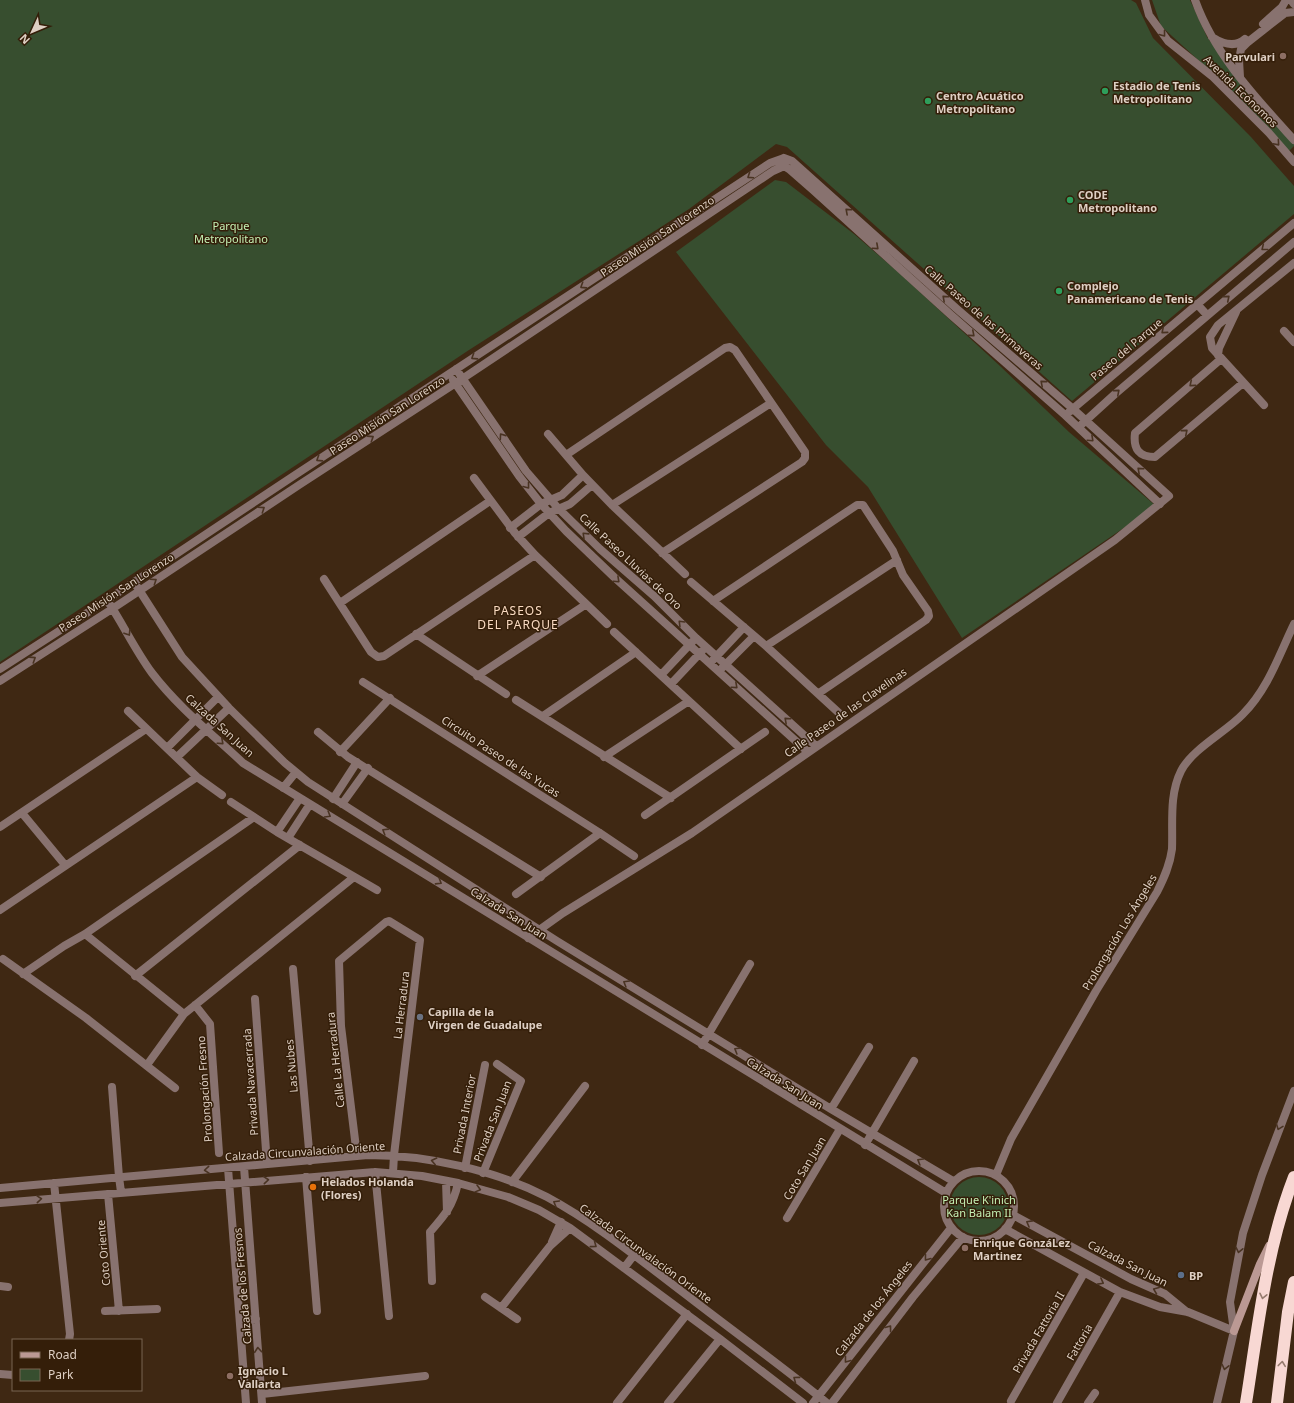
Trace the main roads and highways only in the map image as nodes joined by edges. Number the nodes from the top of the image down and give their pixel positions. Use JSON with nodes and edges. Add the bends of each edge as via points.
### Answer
{"nodes":[{"id":1,"x":1294,"y":1177,"type":"edge"},
{"id":2,"x":1278,"y":1229,"type":"junction"},
{"id":3,"x":1294,"y":1282,"type":"edge"},
{"id":4,"x":1234,"y":1331,"type":"road end"},
{"id":5,"x":1246,"y":1403,"type":"edge"},
{"id":6,"x":1277,"y":1403,"type":"edge"}],
"edges":[{"from":1,"to":2,"type":"highway"},
{"from":2,"to":4,"type":"main road","via":[[1260,1264]]},
{"from":2,"to":5,"type":"highway","one_way":true,"via":[[1262,1303]]},
{"from":6,"to":3,"type":"highway","one_way":true}]}
